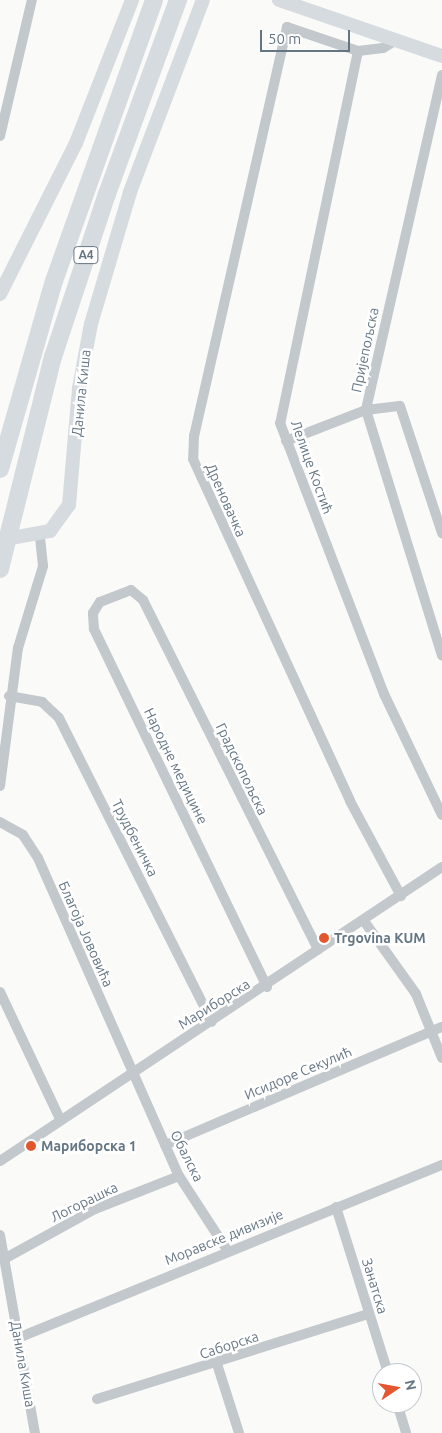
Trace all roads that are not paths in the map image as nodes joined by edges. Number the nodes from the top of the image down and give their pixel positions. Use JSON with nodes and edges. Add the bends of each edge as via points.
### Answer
{"nodes":[{"id":1,"x":32,"y":0,"type":"edge"},
{"id":2,"x":132,"y":0,"type":"edge"},
{"id":3,"x":154,"y":0,"type":"edge"},
{"id":4,"x":178,"y":0,"type":"edge"},
{"id":5,"x":279,"y":0,"type":"edge"},
{"id":6,"x":202,"y":2,"type":"edge"},
{"id":7,"x":396,"y":40,"type":"junction"},
{"id":8,"x":358,"y":51,"type":"junction"},
{"id":9,"x":442,"y":56,"type":"edge"},
{"id":10,"x":442,"y":75,"type":"edge"},
{"id":11,"x":0,"y":136,"type":"edge"},
{"id":12,"x":0,"y":294,"type":"edge"},
{"id":13,"x":366,"y":410,"type":"junction"},
{"id":14,"x":286,"y":441,"type":"junction"},
{"id":15,"x":0,"y":469,"type":"edge"},
{"id":16,"x":442,"y":534,"type":"edge"},
{"id":17,"x":40,"y":536,"type":"junction"},
{"id":18,"x":0,"y":540,"type":"edge"},
{"id":19,"x":0,"y":566,"type":"edge"},
{"id":20,"x":143,"y":600,"type":"joint"},
{"id":21,"x":442,"y":656,"type":"edge"},
{"id":22,"x":9,"y":696,"type":"junction"},
{"id":23,"x":0,"y":786,"type":"edge"},
{"id":24,"x":442,"y":815,"type":"edge"},
{"id":25,"x":0,"y":822,"type":"edge"},
{"id":26,"x":442,"y":867,"type":"edge"},
{"id":27,"x":401,"y":896,"type":"junction"},
{"id":28,"x":364,"y":920,"type":"junction"},
{"id":29,"x":318,"y":950,"type":"junction"},
{"id":30,"x":267,"y":987,"type":"junction"},
{"id":31,"x":0,"y":992,"type":"edge"},
{"id":32,"x":212,"y":1022,"type":"junction"},
{"id":33,"x":438,"y":1029,"type":"edge"},
{"id":34,"x":442,"y":1058,"type":"edge"},
{"id":35,"x":131,"y":1070,"type":"junction"},
{"id":36,"x":60,"y":1119,"type":"junction"},
{"id":37,"x":165,"y":1145,"type":"junction"},
{"id":38,"x":0,"y":1161,"type":"edge"},
{"id":39,"x":442,"y":1165,"type":"edge"},
{"id":40,"x":179,"y":1176,"type":"junction"},
{"id":41,"x":336,"y":1207,"type":"junction"},
{"id":42,"x":0,"y":1236,"type":"edge"},
{"id":43,"x":227,"y":1250,"type":"junction"},
{"id":44,"x":4,"y":1259,"type":"junction"},
{"id":45,"x":370,"y":1314,"type":"junction"},
{"id":46,"x":18,"y":1338,"type":"junction"},
{"id":47,"x":385,"y":1363,"type":"edge"},
{"id":48,"x":217,"y":1364,"type":"junction"},
{"id":49,"x":97,"y":1399,"type":"dead end"},
{"id":50,"x":400,"y":1413,"type":"edge"},
{"id":51,"x":35,"y":1433,"type":"edge"},
{"id":52,"x":239,"y":1433,"type":"edge"},
{"id":53,"x":406,"y":1433,"type":"edge"}],
"edges":[{"from":1,"to":11,"type":"street"},
{"from":2,"to":12,"type":"street","via":[[76,143]]},
{"from":3,"to":15,"type":"highway","number":"A4","via":[[54,281]]},
{"from":4,"to":19,"type":"highway","number":"A4","via":[[80,271],[10,516]]},
{"from":5,"to":7,"type":"street"},
{"from":6,"to":17,"type":"street","name":"Данила Киша","via":[[130,192],[90,324],[79,388],[69,505],[57,526]]},
{"from":7,"to":8,"type":"street","via":[[383,48]]},
{"from":7,"to":9,"type":"street"},
{"from":8,"to":14,"type":"street","name":"Лелице Костић","via":[[281,404]]},
{"from":8,"to":27,"type":"street","name":"Дреновачка","via":[[287,27],[194,436],[194,459],[346,792]]},
{"from":10,"to":13,"type":"street","name":"Пријепољска"},
{"from":13,"to":14,"type":"street"},
{"from":13,"to":16,"type":"street","via":[[393,404],[404,414]]},
{"from":13,"to":21,"type":"street","name":"Пријепољска"},
{"from":14,"to":24,"type":"street","name":"Лелице Костић","via":[[384,694]]},
{"from":17,"to":18,"type":"street"},
{"from":17,"to":22,"type":"street","via":[[43,566],[18,648]]},
{"from":20,"to":29,"type":"street","name":"Градскопољска"},
{"from":20,"to":30,"type":"street","name":"Народне медицине","via":[[131,590],[108,598],[96,608],[92,624]]},
{"from":22,"to":23,"type":"street"},
{"from":22,"to":32,"type":"street","name":"Трудбеничка","via":[[42,702],[59,718]]},
{"from":25,"to":35,"type":"street","name":"Благоја Јововића","via":[[23,835],[38,858]]},
{"from":26,"to":27,"type":"street","name":"Мариборска"},
{"from":27,"to":28,"type":"street","name":"Мариборска"},
{"from":28,"to":29,"type":"street","name":"Мариборска"},
{"from":28,"to":33,"type":"street"},
{"from":29,"to":30,"type":"street","name":"Мариборска"},
{"from":30,"to":32,"type":"street","name":"Мариборска"},
{"from":31,"to":36,"type":"street"},
{"from":32,"to":35,"type":"street","name":"Мариборска"},
{"from":33,"to":34,"type":"street"},
{"from":33,"to":37,"type":"street","name":"Исидоре Секулић"},
{"from":35,"to":36,"type":"street","name":"Мариборска"},
{"from":35,"to":37,"type":"street","name":"Обалска"},
{"from":36,"to":38,"type":"street","name":"Мариборска"},
{"from":37,"to":40,"type":"street","name":"Обалска"},
{"from":39,"to":41,"type":"street","name":"Моравске дивизије"},
{"from":40,"to":43,"type":"street","name":"Обалска"},
{"from":40,"to":44,"type":"street","name":"Логорашка","via":[[96,1209]]},
{"from":41,"to":43,"type":"street","name":"Моравске дивизије"},
{"from":41,"to":45,"type":"street","name":"Занатска"},
{"from":42,"to":44,"type":"street","name":"Данила Киша"},
{"from":43,"to":46,"type":"street","name":"Моравске дивизије"},
{"from":44,"to":46,"type":"street","name":"Данила Киша"},
{"from":45,"to":47,"type":"street","name":"Занатска"},
{"from":45,"to":48,"type":"street","name":"Саборска"},
{"from":46,"to":51,"type":"street","name":"Данила Киша"},
{"from":48,"to":49,"type":"street","name":"Саборска"},
{"from":48,"to":52,"type":"street"},
{"from":50,"to":53,"type":"street"}]}
